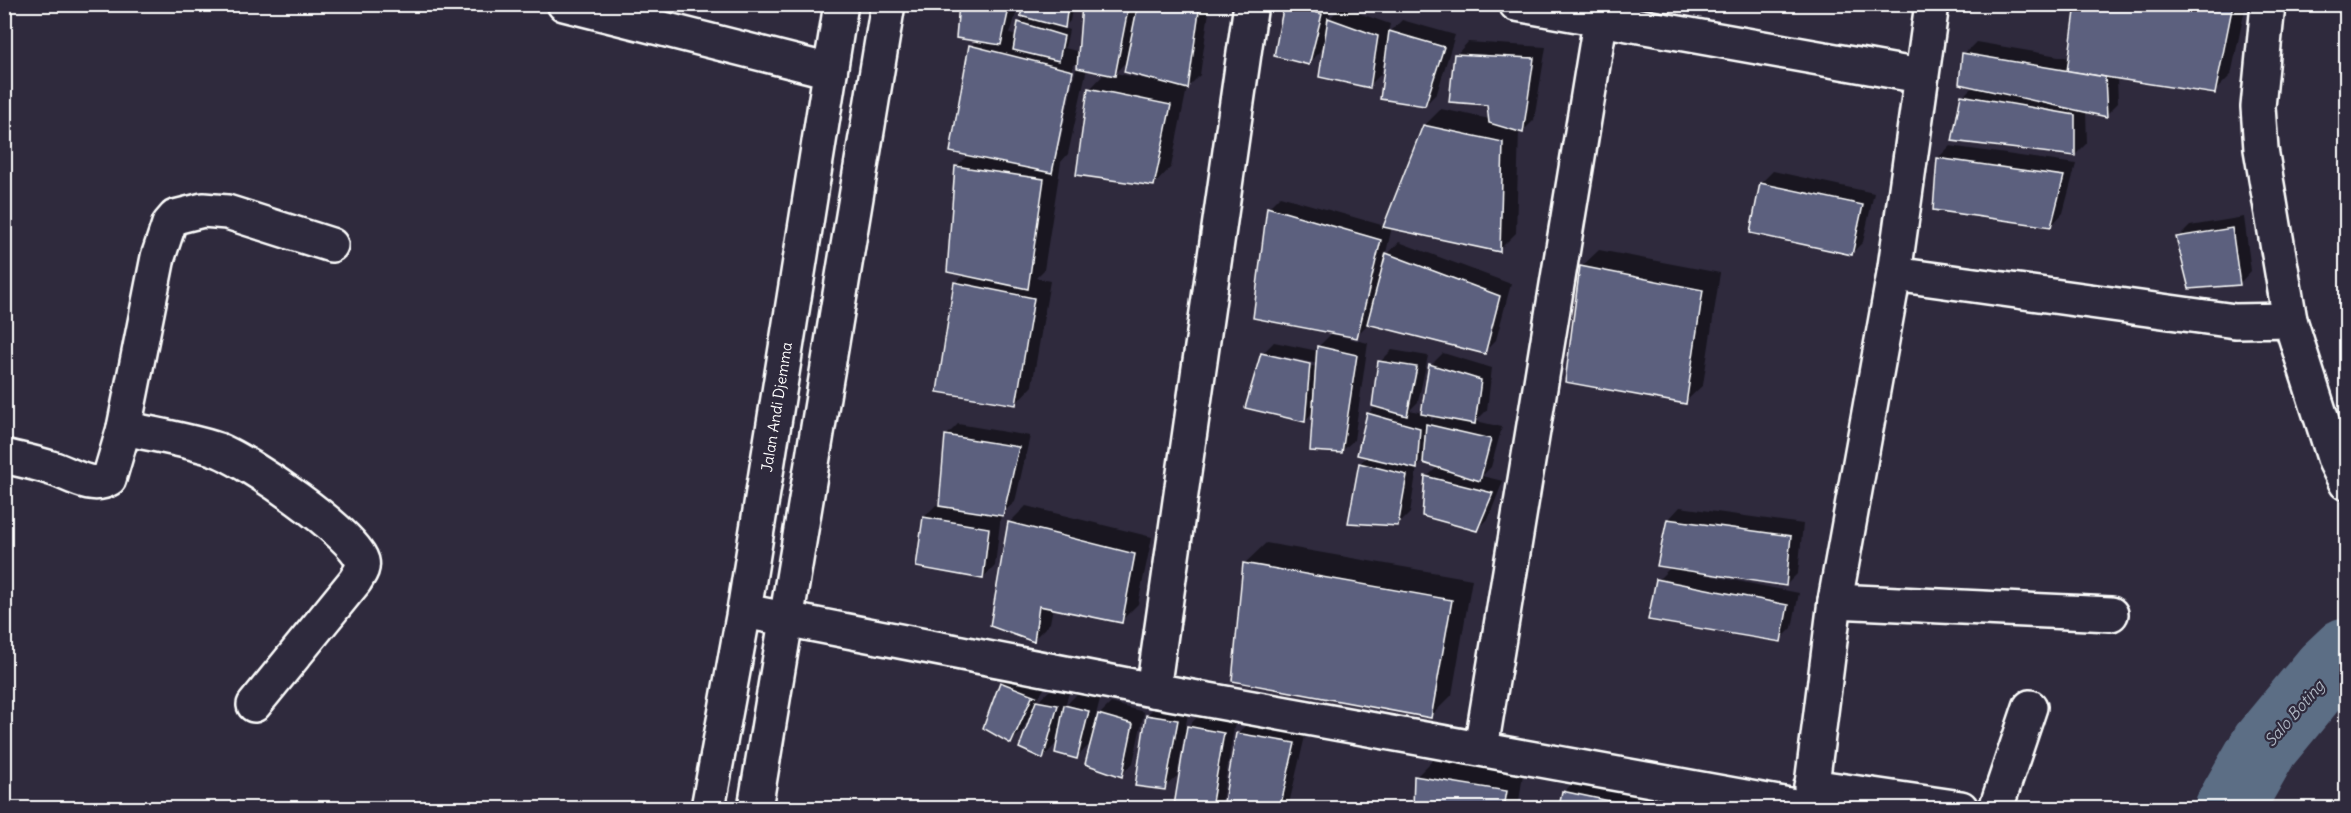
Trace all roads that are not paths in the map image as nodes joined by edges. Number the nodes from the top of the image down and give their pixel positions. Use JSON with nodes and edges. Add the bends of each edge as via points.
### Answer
{"nodes":[{"id":1,"x":564,"y":4,"type":"edge"},
{"id":2,"x":841,"y":4,"type":"edge"},
{"id":3,"x":888,"y":4,"type":"edge"},
{"id":4,"x":1251,"y":4,"type":"edge"},
{"id":5,"x":1516,"y":4,"type":"edge"},
{"id":6,"x":1932,"y":4,"type":"edge"},
{"id":7,"x":2268,"y":4,"type":"edge"},
{"id":8,"x":1602,"y":13,"type":"edge"},
{"id":9,"x":831,"y":71,"type":"junction"},
{"id":10,"x":1920,"y":76,"type":"junction"},
{"id":11,"x":331,"y":245,"type":"dead end"},
{"id":12,"x":1894,"y":274,"type":"junction"},
{"id":13,"x":2290,"y":320,"type":"junction"},
{"id":14,"x":124,"y":428,"type":"junction"},
{"id":15,"x":4,"y":456,"type":"edge"},
{"id":16,"x":2346,"y":483,"type":"edge"},
{"id":17,"x":1835,"y":601,"type":"junction"},
{"id":18,"x":744,"y":611,"type":"junction"},
{"id":19,"x":2111,"y":614,"type":"dead end"},
{"id":20,"x":786,"y":619,"type":"junction"},
{"id":21,"x":1153,"y":690,"type":"junction"},
{"id":22,"x":254,"y":705,"type":"dead end"},
{"id":23,"x":2030,"y":706,"type":"dead end"},
{"id":24,"x":1481,"y":748,"type":"junction"},
{"id":25,"x":1808,"y":801,"type":"edge"},
{"id":26,"x":708,"y":808,"type":"edge"},
{"id":27,"x":755,"y":808,"type":"edge"},
{"id":28,"x":1961,"y":808,"type":"edge"},
{"id":29,"x":1996,"y":808,"type":"edge"}],
"edges":[{"from":1,"to":9,"type":"main road"},
{"from":2,"to":9,"type":"main road","name":"Jalan Andi Djemma"},
{"from":3,"to":20,"type":"main road"},
{"from":4,"to":21,"type":"main road"},
{"from":5,"to":8,"type":"main road"},
{"from":6,"to":10,"type":"main road"},
{"from":7,"to":13,"type":"main road","via":[[2258,107],[2261,149]]},
{"from":8,"to":10,"type":"main road"},
{"from":8,"to":24,"type":"main road"},
{"from":9,"to":18,"type":"main road","name":"Jalan Andi Djemma"},
{"from":10,"to":12,"type":"main road"},
{"from":11,"to":14,"type":"main road","via":[[227,212],[203,210],[175,217],[158,257]]},
{"from":12,"to":13,"type":"main road","via":[[2235,321]]},
{"from":12,"to":17,"type":"main road"},
{"from":13,"to":16,"type":"main road","via":[[2335,461]]},
{"from":14,"to":15,"type":"main road","via":[[110,479],[103,483],[83,481],[53,468]]},
{"from":14,"to":22,"type":"main road","via":[[217,450],[235,458],[346,538],[363,562],[362,570]]},
{"from":17,"to":19,"type":"main road"},
{"from":17,"to":25,"type":"main road"},
{"from":18,"to":20,"type":"main road"},
{"from":18,"to":26,"type":"main road","name":"Jalan Andi Djemma"},
{"from":20,"to":21,"type":"main road"},
{"from":20,"to":27,"type":"main road"},
{"from":21,"to":24,"type":"main road"},
{"from":23,"to":29,"type":"main road"},
{"from":24,"to":25,"type":"main road"},
{"from":25,"to":28,"type":"main road"}]}
